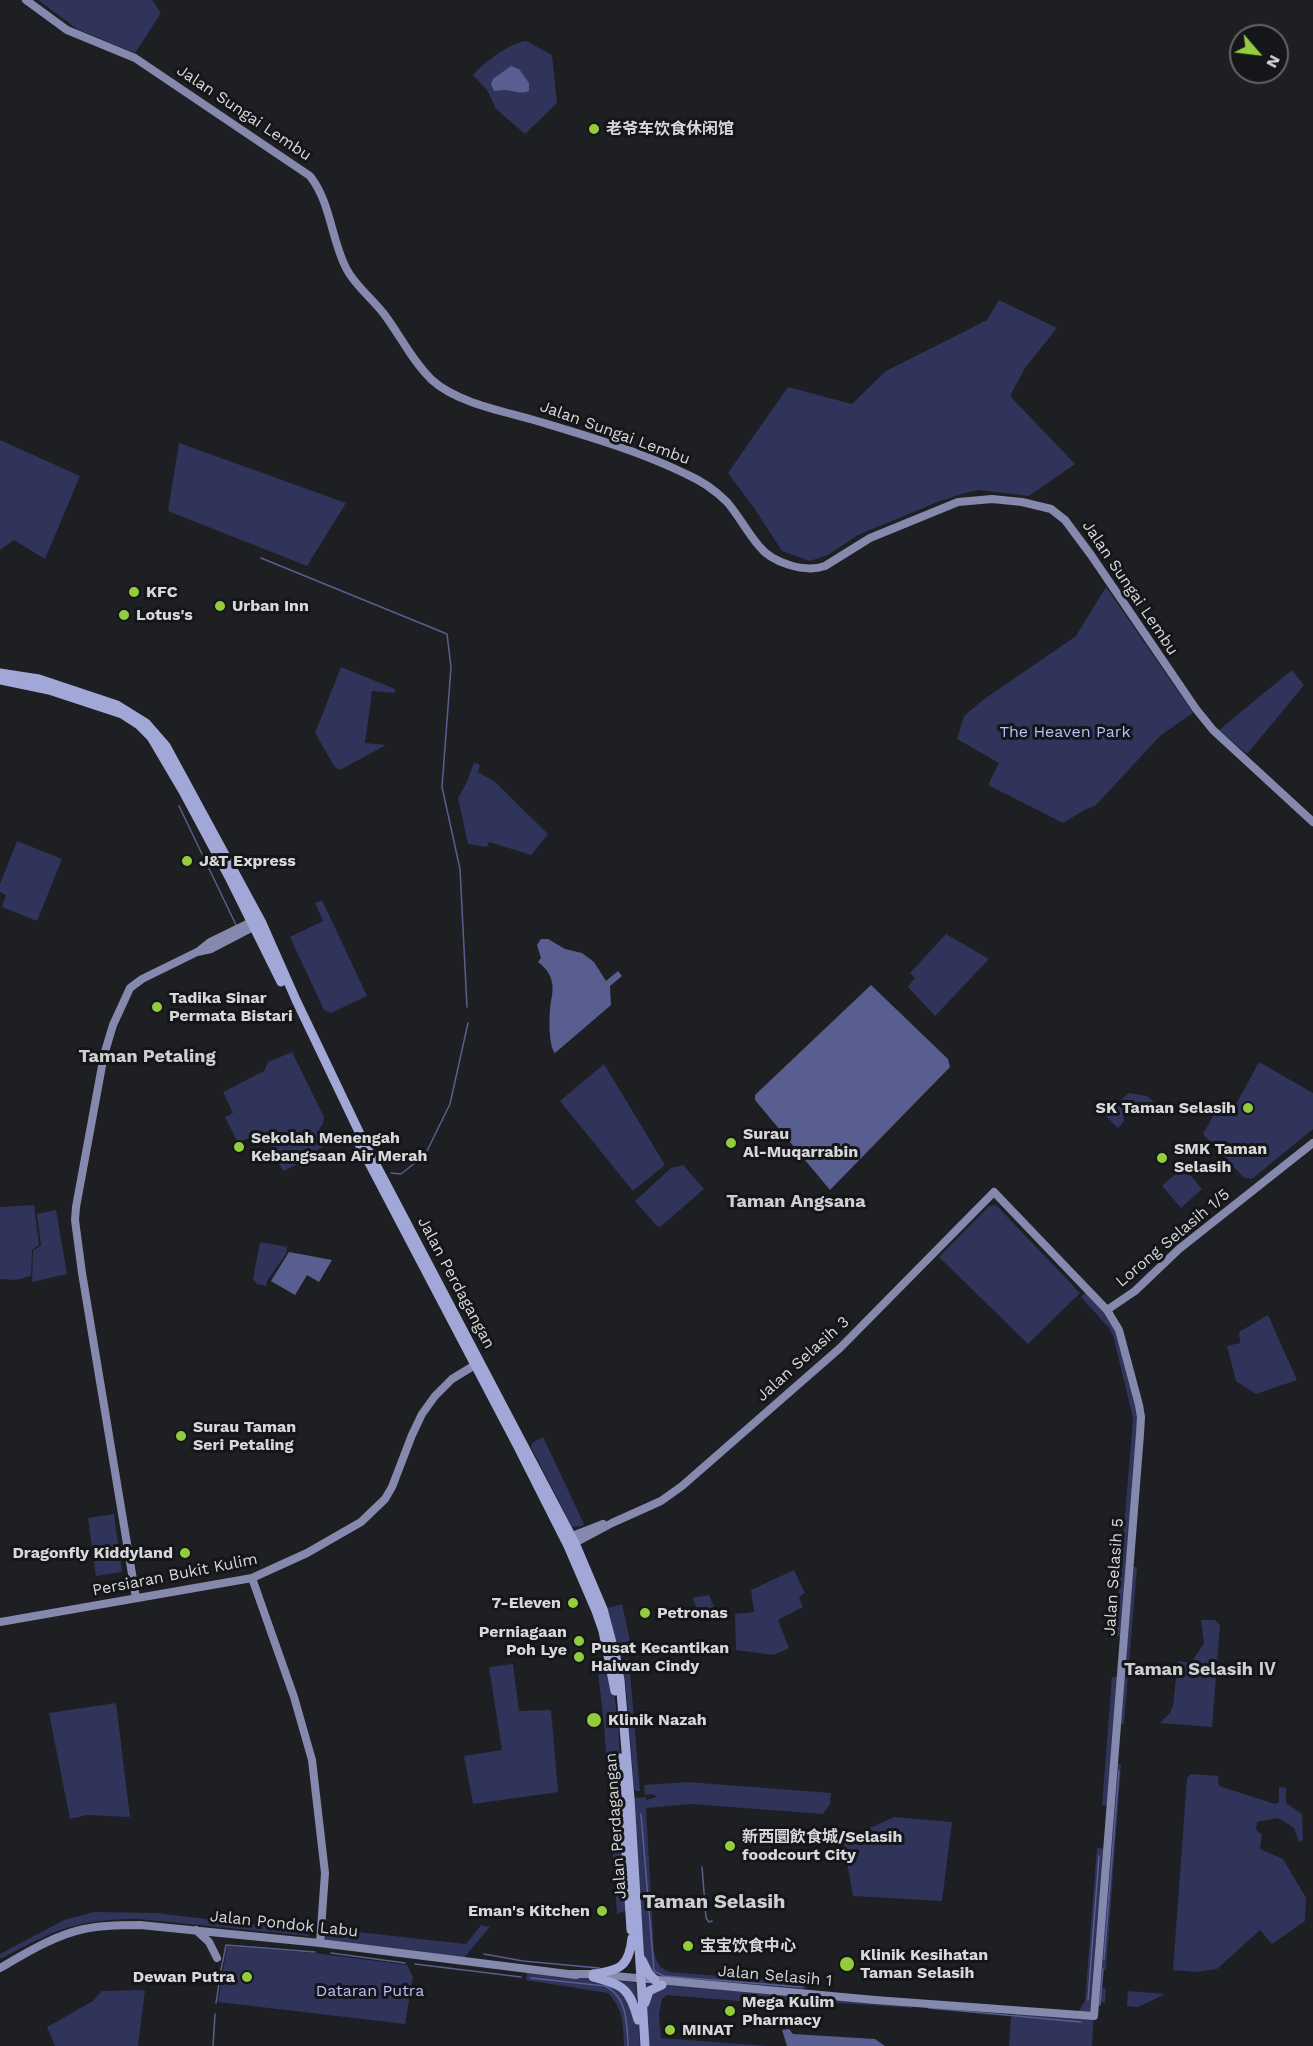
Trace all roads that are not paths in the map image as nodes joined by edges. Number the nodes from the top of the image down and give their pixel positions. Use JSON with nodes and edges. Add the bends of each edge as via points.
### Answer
{"nodes":[{"id":1,"x":26,"y":0,"type":"edge"},
{"id":2,"x":0,"y":674,"type":"edge"},
{"id":3,"x":0,"y":680,"type":"edge"},
{"id":4,"x":1313,"y":822,"type":"edge"},
{"id":5,"x":257,"y":922,"type":"junction"},
{"id":6,"x":1313,"y":1143,"type":"edge"},
{"id":7,"x":994,"y":1192,"type":"joint"},
{"id":8,"x":1107,"y":1310,"type":"junction"},
{"id":9,"x":475,"y":1365,"type":"junction"},
{"id":10,"x":570,"y":1541,"type":"junction"},
{"id":11,"x":252,"y":1578,"type":"junction"},
{"id":12,"x":136,"y":1598,"type":"junction"},
{"id":13,"x":0,"y":1622,"type":"edge"},
{"id":14,"x":195,"y":1930,"type":"junction"},
{"id":15,"x":632,"y":1938,"type":"junction"},
{"id":16,"x":320,"y":1943,"type":"junction"},
{"id":17,"x":639,"y":1952,"type":"junction"},
{"id":18,"x":217,"y":1958,"type":"dead end"},
{"id":19,"x":0,"y":1968,"type":"edge"},
{"id":20,"x":593,"y":1976,"type":"junction"},
{"id":21,"x":638,"y":1981,"type":"junction"},
{"id":22,"x":662,"y":1982,"type":"junction"},
{"id":23,"x":1094,"y":2016,"type":"joint"},
{"id":24,"x":641,"y":2017,"type":"junction"},
{"id":25,"x":640,"y":2046,"type":"edge"},
{"id":26,"x":645,"y":2046,"type":"edge"}],
"edges":[{"from":1,"to":4,"type":"street","name":"Jalan Sungai Lembu","via":[[67,30],[135,58],[310,176],[323,197],[350,274],[433,381],[462,398],[592,438],[686,473],[710,486],[739,516],[760,548],[774,558],[810,570],[825,566],[870,538],[970,499],[1022,502],[1058,514],[1202,716]]},
{"from":2,"to":5,"type":"main road","name":"Jalan Perdagangan","via":[[39,679],[124,708],[147,723],[166,746]]},
{"from":3,"to":5,"type":"main road","name":"Jalan Perdagangan","via":[[50,690],[122,714],[151,736]]},
{"from":5,"to":9,"type":"main road","name":"Jalan Perdagangan","via":[[366,1160]]},
{"from":5,"to":10,"type":"main road","name":"Jalan Perdagangan","via":[[361,1136]]},
{"from":5,"to":12,"type":"street","via":[[210,942],[130,988],[104,1054],[76,1207],[81,1273]]},
{"from":6,"to":8,"type":"street","name":"Lorong Selasih 1/5","via":[[1179,1249],[1136,1291]]},
{"from":7,"to":8,"type":"street","name":"Jalan Selasih 5"},
{"from":7,"to":10,"type":"street","name":"Jalan Selasih 3","via":[[840,1348],[682,1486],[661,1501],[612,1523],[590,1528]]},
{"from":8,"to":23,"type":"street","name":"Jalan Selasih 5","via":[[1119,1330],[1141,1417]]},
{"from":9,"to":10,"type":"main road","name":"Jalan Perdagangan"},
{"from":9,"to":11,"type":"street","name":"Persiaran Bukit Kulim","via":[[452,1379],[435,1396],[416,1425],[392,1487],[369,1515],[308,1553]]},
{"from":10,"to":15,"type":"main road","name":"Jalan Perdagangan","via":[[603,1631],[614,1682]]},
{"from":10,"to":17,"type":"main road","name":"Jalan Perdagangan","via":[[603,1609],[620,1680]]},
{"from":11,"to":12,"type":"street","name":"Persiaran Bukit Kulim"},
{"from":11,"to":16,"type":"street","via":[[312,1760],[325,1874]]},
{"from":12,"to":13,"type":"street","name":"Persiaran Bukit Kulim"},
{"from":14,"to":16,"type":"street","name":"Jalan Pondok Labu"},
{"from":14,"to":18,"type":"street","via":[[209,1942]]},
{"from":14,"to":19,"type":"street","name":"Jalan Pondok Labu","via":[[140,1925],[85,1929],[65,1934]]},
{"from":15,"to":20,"type":"main road","via":[[630,1956],[623,1965]]},
{"from":15,"to":21,"type":"main road","name":"Jalan Perdagangan"},
{"from":16,"to":20,"type":"street","name":"Jalan Pondok Labu"},
{"from":17,"to":21,"type":"main road","name":"Jalan Perdagangan"},
{"from":17,"to":22,"type":"main road","via":[[649,1974]]},
{"from":20,"to":21,"type":"street","name":"Jalan Pondok Labu"},
{"from":20,"to":24,"type":"main road","via":[[625,1989]]},
{"from":21,"to":22,"type":"street","name":"Jalan Selasih 1"},
{"from":21,"to":24,"type":"main road","name":"Jalan Perdagangan"},
{"from":22,"to":23,"type":"street","name":"Jalan Selasih 1"},
{"from":22,"to":24,"type":"main road","via":[[649,1990]]},
{"from":24,"to":25,"type":"main road","name":"Jalan Perdagangan"},
{"from":24,"to":26,"type":"main road","name":"Jalan Perdagangan"}]}
